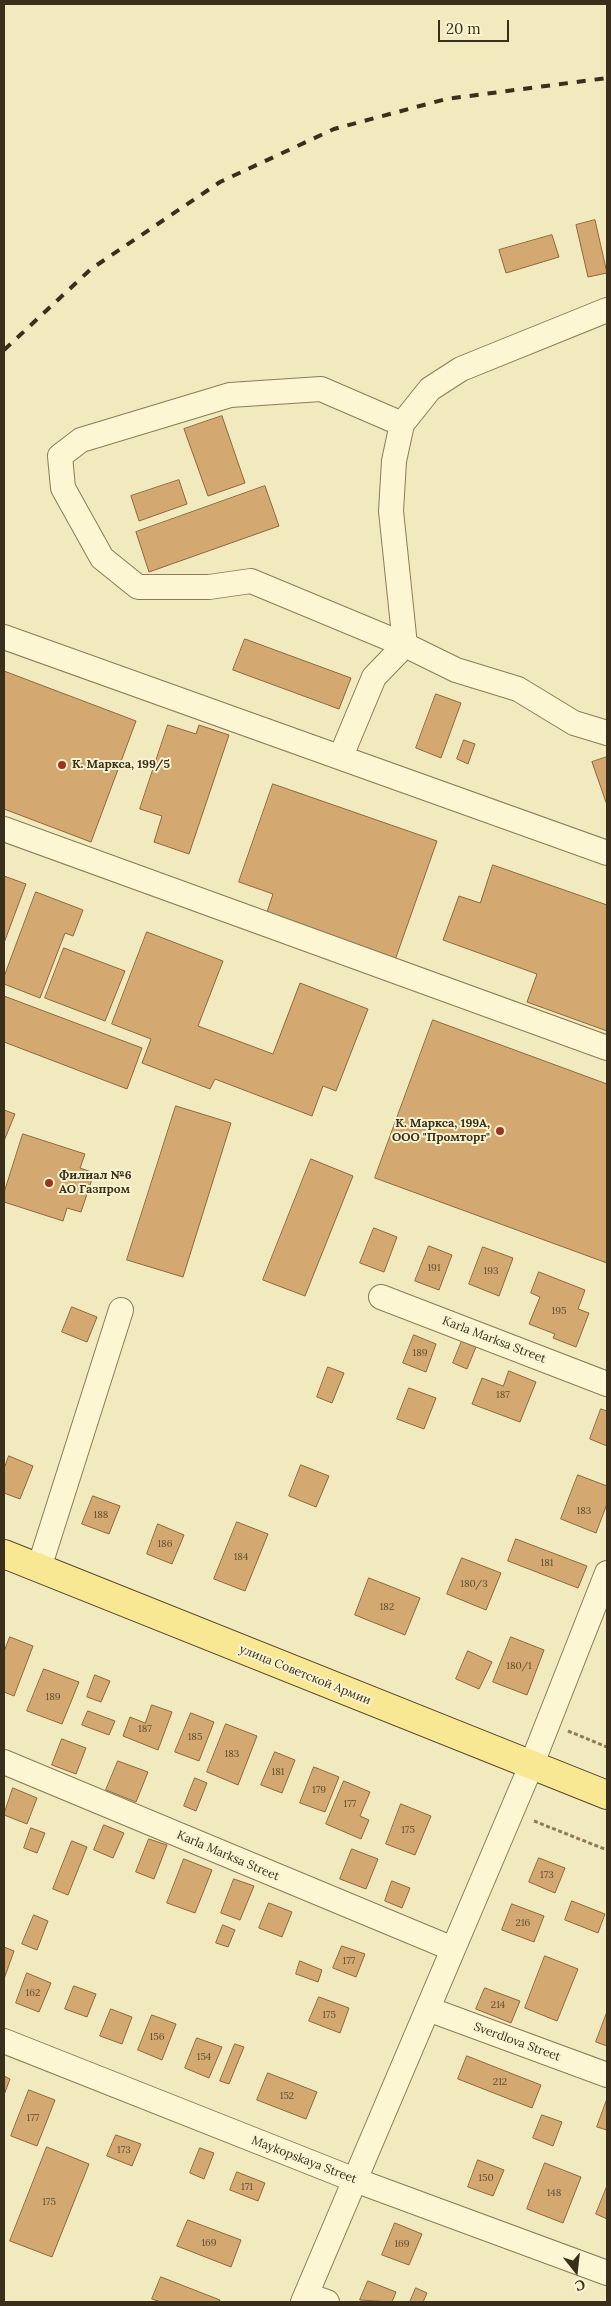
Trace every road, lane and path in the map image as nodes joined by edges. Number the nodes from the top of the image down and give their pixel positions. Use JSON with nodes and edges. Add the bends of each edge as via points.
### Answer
{"nodes":[{"id":1,"x":607,"y":310,"type":"edge"},
{"id":2,"x":402,"y":424,"type":"junction"},
{"id":3,"x":4,"y":637,"type":"edge"},
{"id":4,"x":405,"y":645,"type":"junction"},
{"id":5,"x":607,"y":734,"type":"edge"},
{"id":6,"x":340,"y":756,"type":"junction"},
{"id":7,"x":4,"y":829,"type":"edge"},
{"id":8,"x":607,"y":853,"type":"edge"},
{"id":9,"x":607,"y":1048,"type":"edge"},
{"id":10,"x":381,"y":1297,"type":"dead end"},
{"id":11,"x":121,"y":1310,"type":"dead end"},
{"id":12,"x":607,"y":1384,"type":"edge"},
{"id":13,"x":4,"y":1554,"type":"edge"},
{"id":14,"x":39,"y":1568,"type":"junction"},
{"id":15,"x":607,"y":1573,"type":"edge"},
{"id":16,"x":548,"y":1724,"type":"junction"},
{"id":17,"x":607,"y":1747,"type":"edge"},
{"id":18,"x":4,"y":1762,"type":"edge"},
{"id":19,"x":531,"y":1766,"type":"junction"},
{"id":20,"x":607,"y":1795,"type":"edge"},
{"id":21,"x":511,"y":1812,"type":"junction"},
{"id":22,"x":607,"y":1850,"type":"edge"},
{"id":23,"x":453,"y":1949,"type":"junction"},
{"id":24,"x":428,"y":2010,"type":"junction"},
{"id":25,"x":4,"y":2041,"type":"edge"},
{"id":26,"x":607,"y":2075,"type":"edge"},
{"id":27,"x":355,"y":2180,"type":"junction"},
{"id":28,"x":607,"y":2273,"type":"edge"},
{"id":29,"x":312,"y":2300,"type":"edge"}],
"edges":[{"from":1,"to":2,"type":"street","via":[[461,369],[430,389]]},
{"from":2,"to":4,"type":"street","via":[[394,461],[391,511]]},
{"from":2,"to":4,"type":"street","via":[[321,390],[230,395],[81,440],[60,456],[63,488],[102,558],[138,587],[209,587],[250,581]]},
{"from":3,"to":6,"type":"street"},
{"from":4,"to":5,"type":"street","via":[[456,670],[518,689],[574,723]]},
{"from":4,"to":6,"type":"street","via":[[374,677]]},
{"from":6,"to":8,"type":"street"},
{"from":7,"to":9,"type":"street"},
{"from":10,"to":12,"type":"street","name":"Karla Marksa Street"},
{"from":11,"to":14,"type":"street"},
{"from":13,"to":14,"type":"main road","name":"улица Советской Армии"},
{"from":14,"to":19,"type":"main road","name":"улица Советской Армии"},
{"from":15,"to":16,"type":"street"},
{"from":16,"to":17,"type":"path"},
{"from":16,"to":19,"type":"street"},
{"from":18,"to":23,"type":"street","name":"Karla Marksa Street"},
{"from":19,"to":20,"type":"main road","name":"улица Советской Армии"},
{"from":19,"to":21,"type":"street"},
{"from":21,"to":22,"type":"path"},
{"from":21,"to":23,"type":"street"},
{"from":23,"to":24,"type":"street"},
{"from":24,"to":26,"type":"street","name":"Sverdlova Street"},
{"from":24,"to":27,"type":"street"},
{"from":25,"to":27,"type":"street","name":"Maykopskaya Street"},
{"from":27,"to":28,"type":"street","name":"Maykopskaya Street"},
{"from":27,"to":29,"type":"street"}]}
